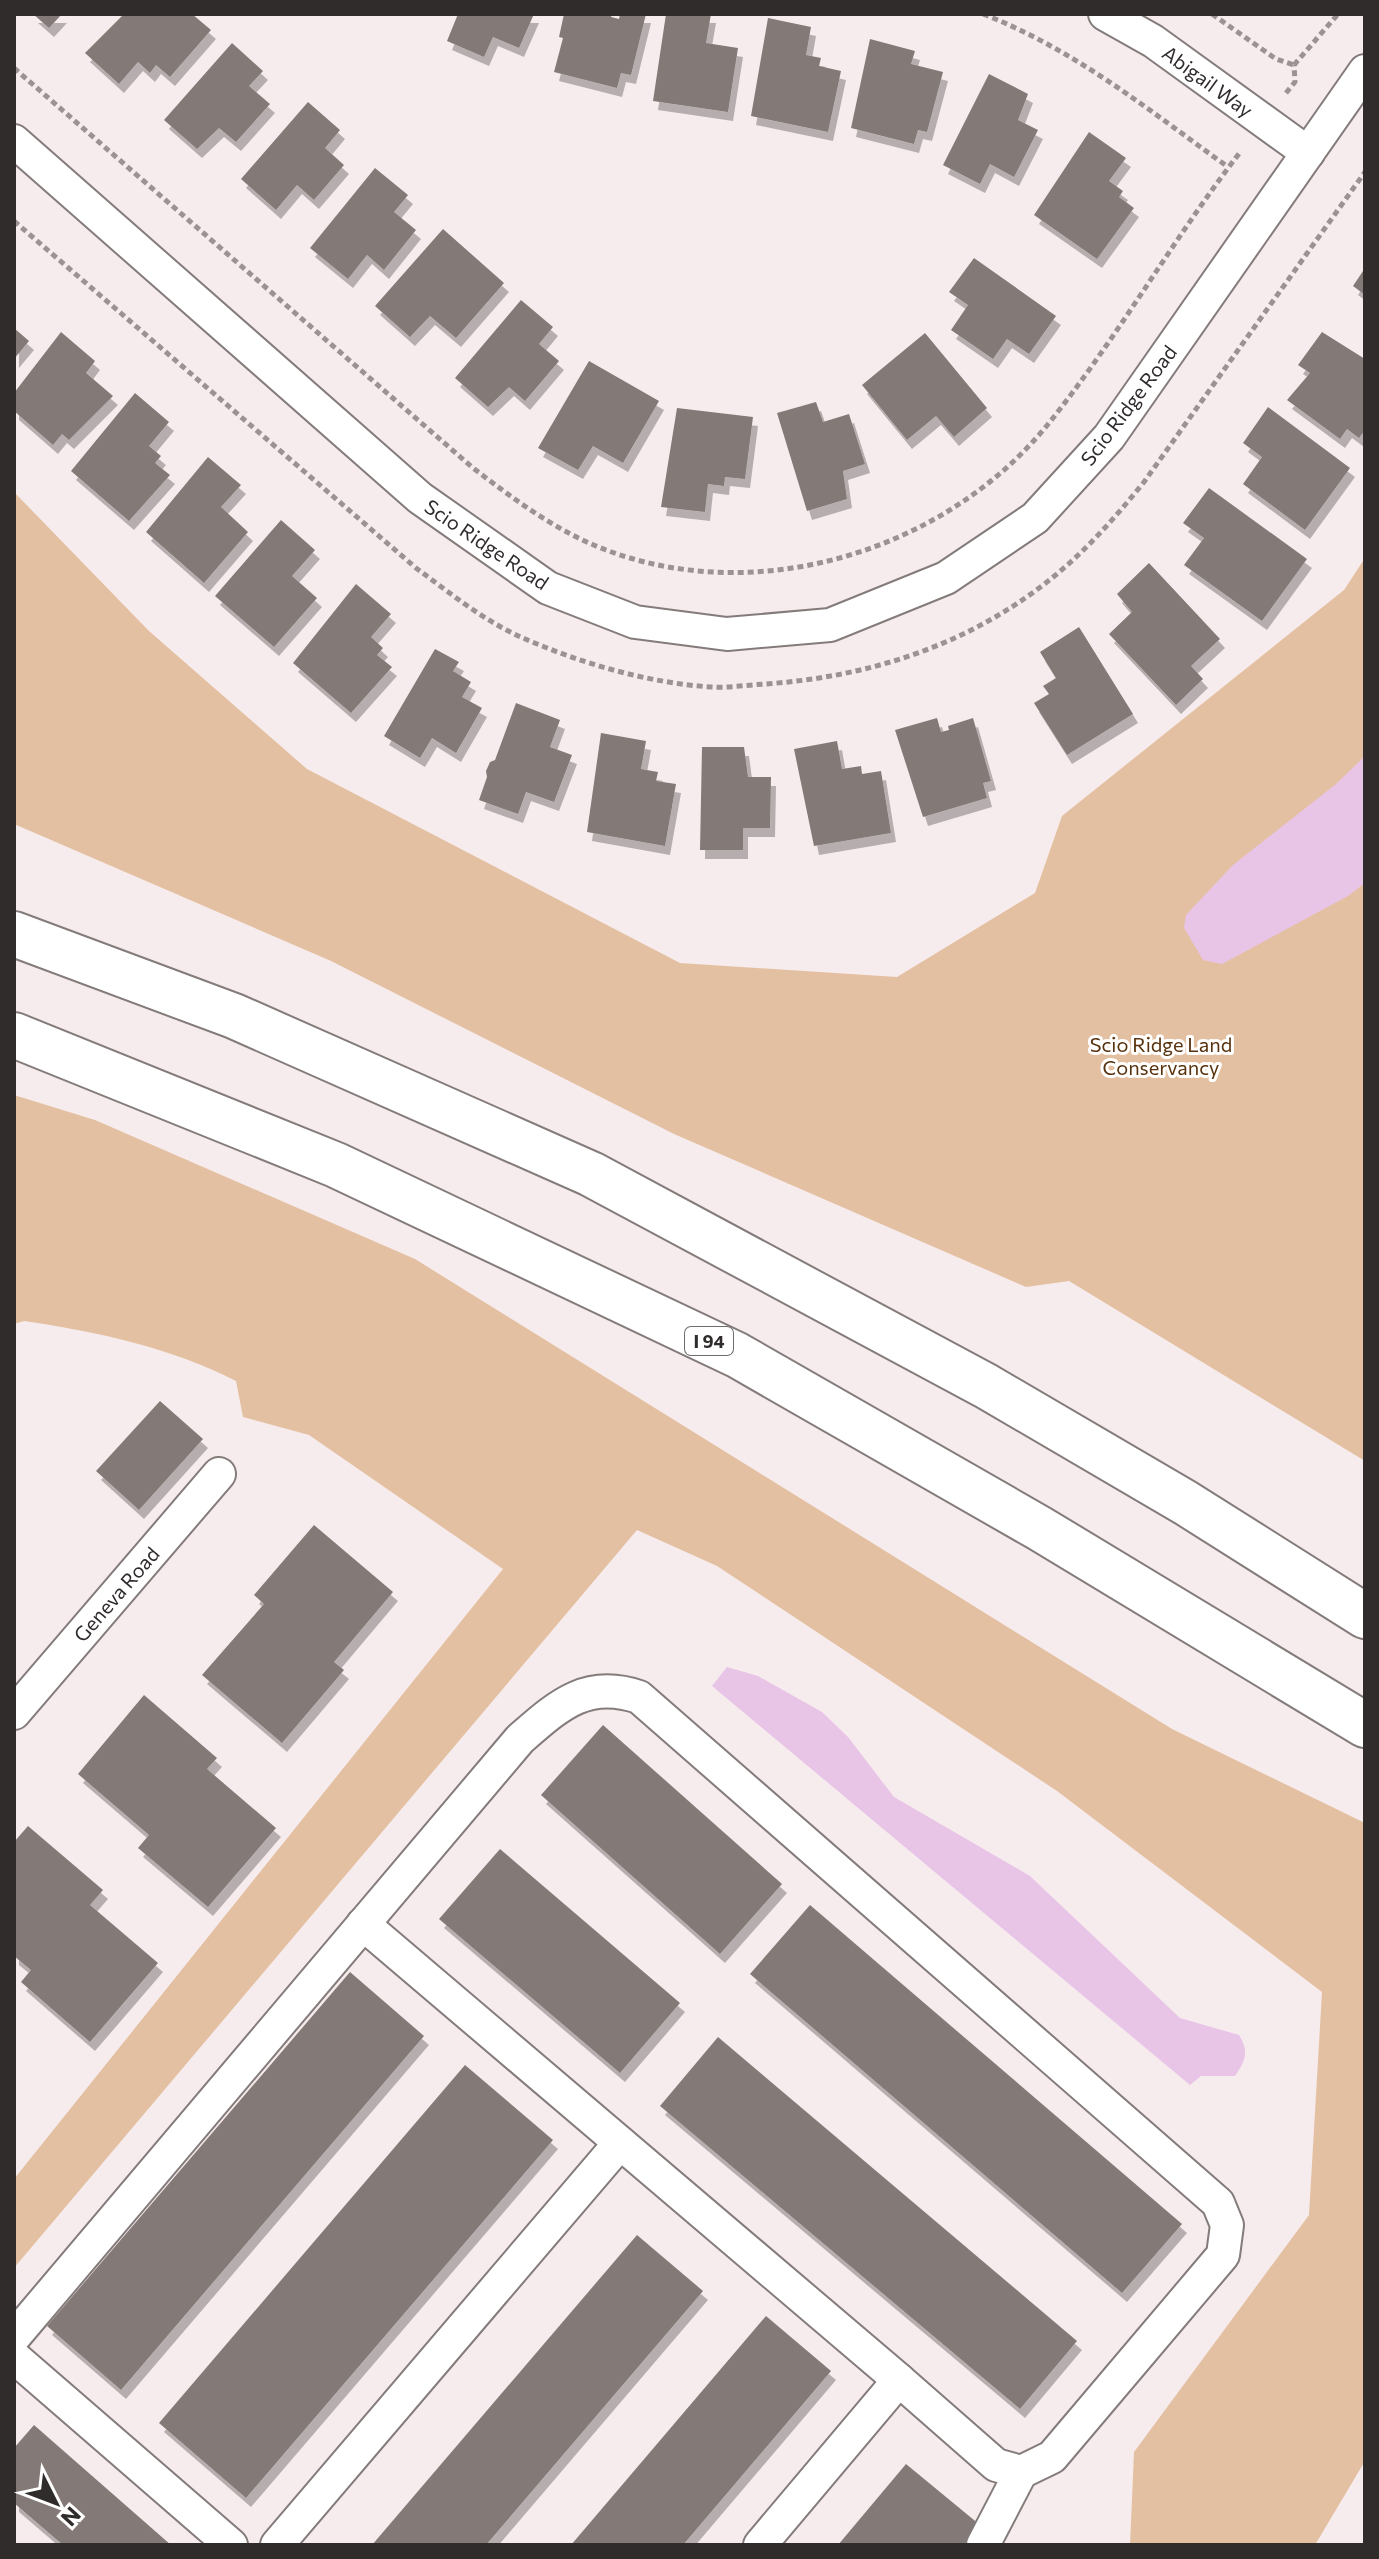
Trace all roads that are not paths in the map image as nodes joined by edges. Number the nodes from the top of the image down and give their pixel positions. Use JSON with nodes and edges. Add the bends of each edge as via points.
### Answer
{"nodes":[{"id":1,"x":1105,"y":14,"type":"edge"},
{"id":2,"x":1365,"y":71,"type":"edge"},
{"id":3,"x":14,"y":141,"type":"edge"},
{"id":4,"x":1308,"y":153,"type":"junction"},
{"id":5,"x":14,"y":934,"type":"edge"},
{"id":6,"x":14,"y":1035,"type":"edge"},
{"id":7,"x":219,"y":1474,"type":"dead end"},
{"id":8,"x":1365,"y":1616,"type":"edge"},
{"id":9,"x":14,"y":1713,"type":"edge"},
{"id":10,"x":1365,"y":1725,"type":"edge"},
{"id":11,"x":363,"y":1924,"type":"junction"},
{"id":12,"x":620,"y":2143,"type":"junction"},
{"id":13,"x":14,"y":2337,"type":"edge"},
{"id":14,"x":14,"y":2357,"type":"edge"},
{"id":15,"x":899,"y":2380,"type":"junction"},
{"id":16,"x":1021,"y":2472,"type":"junction"},
{"id":17,"x":231,"y":2545,"type":"edge"},
{"id":18,"x":277,"y":2545,"type":"edge"},
{"id":19,"x":760,"y":2545,"type":"edge"},
{"id":20,"x":983,"y":2545,"type":"edge"}],
"edges":[{"from":1,"to":4,"type":"street","name":"Abigail Way","via":[[1153,41]]},
{"from":2,"to":4,"type":"street","name":"Scio Ridge Road"},
{"from":3,"to":4,"type":"street","name":"Scio Ridge Road","via":[[420,498],[548,588],[635,622],[727,634],[830,625],[946,578],[1035,518],[1109,437]]},
{"from":5,"to":8,"type":"highway","via":[[234,1016],[591,1174],[986,1386]]},
{"from":6,"to":10,"type":"highway","number":"I 94","via":[[336,1165],[737,1355],[1039,1528]]},
{"from":7,"to":9,"type":"street","name":"Geneva Road"},
{"from":11,"to":12,"type":"street"},
{"from":11,"to":13,"type":"street"},
{"from":11,"to":16,"type":"street","via":[[520,1739],[550,1713],[579,1695],[617,1690],[639,1697],[1218,2203],[1227,2225],[1223,2255],[1052,2457]]},
{"from":12,"to":15,"type":"street"},
{"from":12,"to":18,"type":"street"},
{"from":14,"to":17,"type":"street"},
{"from":15,"to":16,"type":"street","via":[[996,2465]]},
{"from":15,"to":19,"type":"street"},
{"from":16,"to":20,"type":"street"}]}
